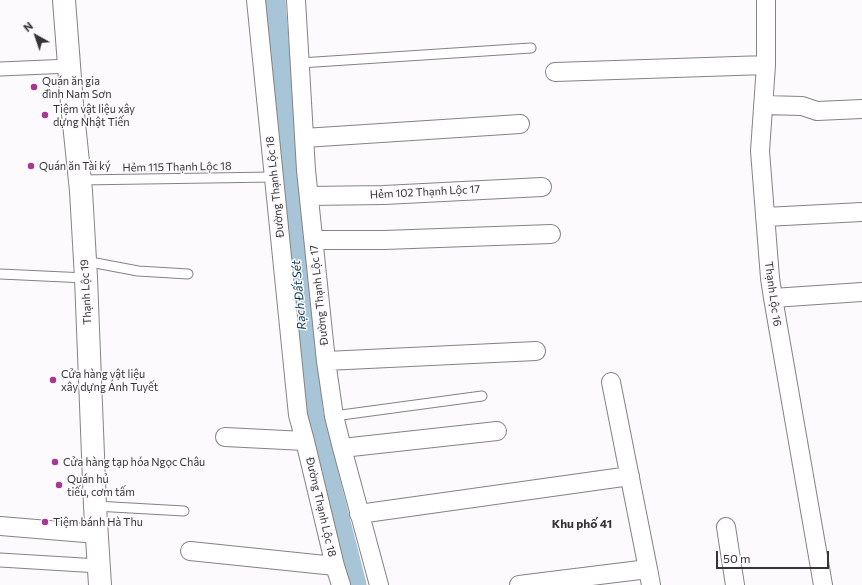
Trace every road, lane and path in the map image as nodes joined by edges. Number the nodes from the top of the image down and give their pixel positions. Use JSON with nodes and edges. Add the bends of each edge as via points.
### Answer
{"nodes":[{"id":1,"x":64,"y":0,"type":"edge"},
{"id":2,"x":256,"y":0,"type":"edge"},
{"id":3,"x":296,"y":0,"type":"edge"},
{"id":4,"x":766,"y":0,"type":"edge"},
{"id":5,"x":531,"y":48,"type":"dead end"},
{"id":6,"x":300,"y":63,"type":"junction"},
{"id":7,"x":766,"y":65,"type":"junction"},
{"id":8,"x":70,"y":66,"type":"junction"},
{"id":9,"x":0,"y":69,"type":"edge"},
{"id":10,"x":556,"y":72,"type":"dead end"},
{"id":11,"x":763,"y":105,"type":"junction"},
{"id":12,"x":862,"y":109,"type":"edge"},
{"id":13,"x":520,"y":124,"type":"dead end"},
{"id":14,"x":304,"y":138,"type":"junction"},
{"id":15,"x":274,"y":177,"type":"junction"},
{"id":16,"x":80,"y":180,"type":"junction"},
{"id":17,"x":542,"y":187,"type":"dead end"},
{"id":18,"x":309,"y":196,"type":"junction"},
{"id":19,"x":862,"y":212,"type":"edge"},
{"id":20,"x":765,"y":217,"type":"junction"},
{"id":21,"x":552,"y":234,"type":"dead end"},
{"id":22,"x":314,"y":240,"type":"junction"},
{"id":23,"x":85,"y":270,"type":"junction"},
{"id":24,"x":0,"y":274,"type":"edge"},
{"id":25,"x":188,"y":274,"type":"dead end"},
{"id":26,"x":862,"y":292,"type":"edge"},
{"id":27,"x":773,"y":298,"type":"junction"},
{"id":28,"x":536,"y":351,"type":"dead end"},
{"id":29,"x":326,"y":361,"type":"junction"},
{"id":30,"x":611,"y":382,"type":"dead end"},
{"id":31,"x":482,"y":396,"type":"dead end"},
{"id":32,"x":334,"y":416,"type":"junction"},
{"id":33,"x":498,"y":432,"type":"dead end"},
{"id":34,"x":225,"y":436,"type":"dead end"},
{"id":35,"x":306,"y":441,"type":"junction"},
{"id":36,"x":342,"y":448,"type":"junction"},
{"id":37,"x":630,"y":476,"type":"junction"},
{"id":38,"x":95,"y":506,"type":"junction"},
{"id":39,"x":184,"y":511,"type":"dead end"},
{"id":40,"x":360,"y":514,"type":"junction"},
{"id":41,"x":0,"y":526,"type":"edge"},
{"id":42,"x":726,"y":527,"type":"dead end"},
{"id":43,"x":97,"y":534,"type":"junction"},
{"id":44,"x":190,"y":551,"type":"dead end"},
{"id":45,"x":0,"y":560,"type":"edge"},
{"id":46,"x":335,"y":566,"type":"junction"},
{"id":47,"x":100,"y":575,"type":"edge"},
{"id":48,"x":650,"y":577,"type":"edge"},
{"id":49,"x":341,"y":585,"type":"edge"},
{"id":50,"x":379,"y":585,"type":"edge"},
{"id":51,"x":519,"y":585,"type":"edge"},
{"id":52,"x":735,"y":585,"type":"edge"},
{"id":53,"x":823,"y":585,"type":"edge"}],
"edges":[{"from":1,"to":8,"type":"street","name":"Thạnh Lộc 19"},
{"from":2,"to":15,"type":"street","name":"Đường Thạnh Lộc 18"},
{"from":3,"to":6,"type":"street","name":"Đường Thạnh Lộc 17"},
{"from":4,"to":7,"type":"street","name":"Thạnh Lộc 16"},
{"from":5,"to":6,"type":"lane"},
{"from":6,"to":14,"type":"street","name":"Đường Thạnh Lộc 17"},
{"from":7,"to":10,"type":"street"},
{"from":7,"to":11,"type":"street","name":"Thạnh Lộc 16"},
{"from":8,"to":9,"type":"street"},
{"from":8,"to":16,"type":"street","name":"Thạnh Lộc 19"},
{"from":11,"to":12,"type":"street","via":[[802,106],[817,111]]},
{"from":11,"to":20,"type":"street","name":"Thạnh Lộc 16","via":[[760,151]]},
{"from":13,"to":14,"type":"street"},
{"from":14,"to":18,"type":"street","name":"Đường Thạnh Lộc 17"},
{"from":15,"to":16,"type":"lane","name":"Hẻm 115 Thạnh Lộc 18"},
{"from":15,"to":35,"type":"street","name":"Đường Thạnh Lộc 18","via":[[298,415]]},
{"from":16,"to":23,"type":"street","name":"Thạnh Lộc 19"},
{"from":17,"to":18,"type":"street","name":"Hẻm 102 Thạnh Lộc 17"},
{"from":18,"to":22,"type":"street","name":"Đường Thạnh Lộc 17"},
{"from":19,"to":20,"type":"street"},
{"from":20,"to":27,"type":"street","name":"Thạnh Lộc 16"},
{"from":21,"to":22,"type":"street"},
{"from":22,"to":29,"type":"street","name":"Đường Thạnh Lộc 17"},
{"from":23,"to":24,"type":"lane"},
{"from":23,"to":25,"type":"lane"},
{"from":23,"to":38,"type":"street","name":"Thạnh Lộc 19"},
{"from":26,"to":27,"type":"street"},
{"from":27,"to":53,"type":"street","name":"Thạnh Lộc 16"},
{"from":28,"to":29,"type":"street"},
{"from":29,"to":32,"type":"street","name":"Đường Thạnh Lộc 17"},
{"from":30,"to":37,"type":"street"},
{"from":31,"to":32,"type":"lane"},
{"from":32,"to":36,"type":"street","name":"Đường Thạnh Lộc 17"},
{"from":33,"to":36,"type":"street"},
{"from":34,"to":35,"type":"street"},
{"from":35,"to":46,"type":"street","name":"Đường Thạnh Lộc 18"},
{"from":36,"to":40,"type":"street","name":"Đường Thạnh Lộc 17"},
{"from":37,"to":40,"type":"street"},
{"from":37,"to":48,"type":"street"},
{"from":38,"to":39,"type":"lane"},
{"from":38,"to":43,"type":"street","name":"Thạnh Lộc 19"},
{"from":40,"to":50,"type":"street","name":"Đường Thạnh Lộc 17"},
{"from":41,"to":43,"type":"street"},
{"from":42,"to":52,"type":"street"},
{"from":43,"to":47,"type":"street","name":"Thạnh Lộc 19"},
{"from":44,"to":46,"type":"street"},
{"from":45,"to":47,"type":"street"},
{"from":46,"to":49,"type":"street","name":"Đường Thạnh Lộc 18"},
{"from":48,"to":51,"type":"street"}]}
